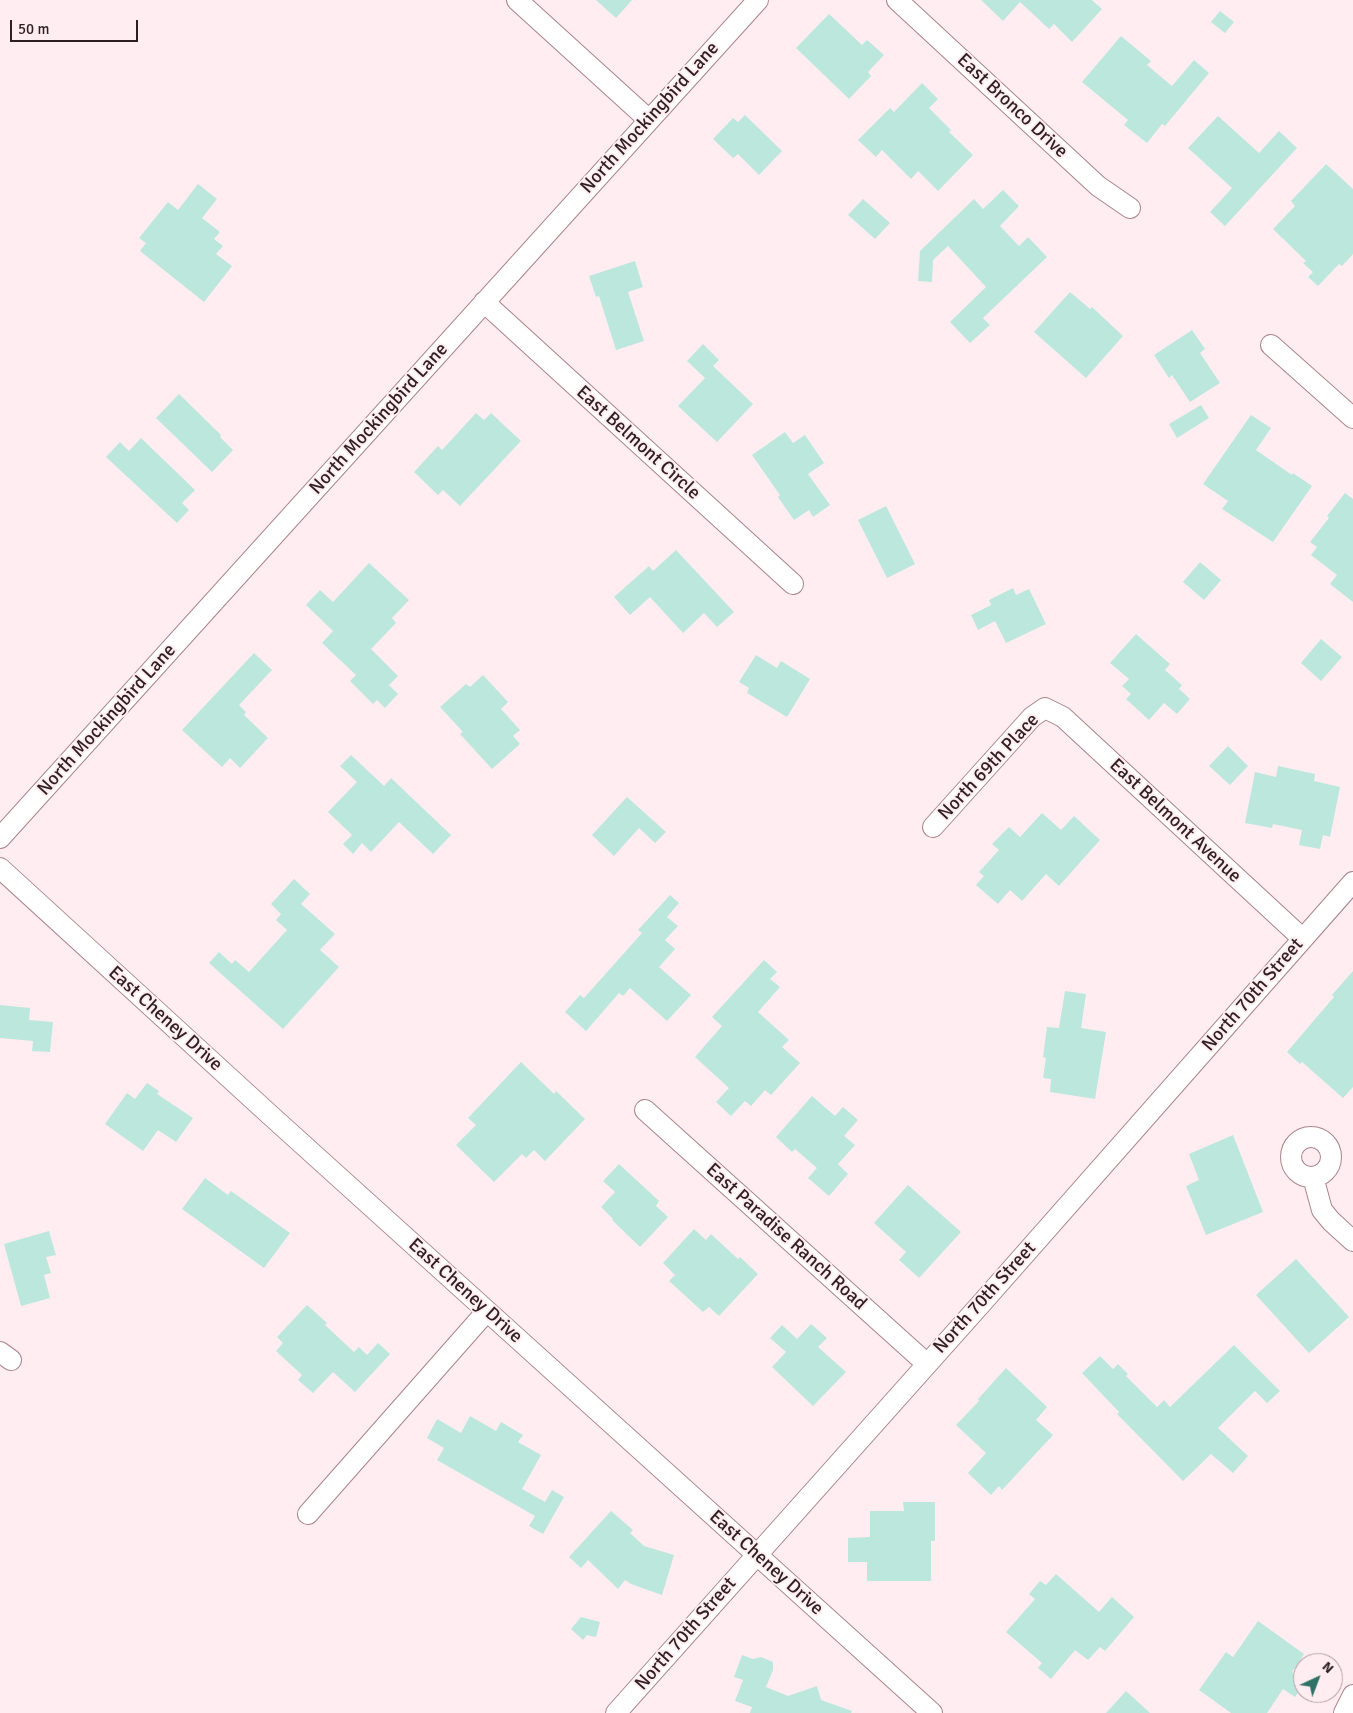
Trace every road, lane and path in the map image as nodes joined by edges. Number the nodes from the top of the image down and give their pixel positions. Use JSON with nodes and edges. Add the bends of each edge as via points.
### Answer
{"nodes":[{"id":1,"x":517,"y":0,"type":"edge"},
{"id":2,"x":758,"y":0,"type":"edge"},
{"id":3,"x":897,"y":0,"type":"edge"},
{"id":4,"x":649,"y":120,"type":"junction"},
{"id":5,"x":1130,"y":208,"type":"dead end"},
{"id":6,"x":484,"y":302,"type":"junction"},
{"id":7,"x":1271,"y":345,"type":"dead end"},
{"id":8,"x":1353,"y":418,"type":"edge"},
{"id":9,"x":792,"y":584,"type":"dead end"},
{"id":10,"x":1045,"y":708,"type":"joint"},
{"id":11,"x":933,"y":827,"type":"dead end"},
{"id":12,"x":0,"y":838,"type":"edge"},
{"id":13,"x":0,"y":868,"type":"edge"},
{"id":14,"x":1353,"y":882,"type":"edge"},
{"id":15,"x":1303,"y":939,"type":"junction"},
{"id":16,"x":645,"y":1110,"type":"dead end"},
{"id":17,"x":1313,"y":1177,"type":"dead end"},
{"id":18,"x":1353,"y":1241,"type":"edge"},
{"id":19,"x":487,"y":1311,"type":"junction"},
{"id":20,"x":926,"y":1364,"type":"junction"},
{"id":21,"x":308,"y":1514,"type":"dead end"},
{"id":22,"x":757,"y":1554,"type":"junction"},
{"id":23,"x":1353,"y":1695,"type":"edge"},
{"id":24,"x":627,"y":1709,"type":"edge"},
{"id":25,"x":932,"y":1713,"type":"edge"},
{"id":26,"x":1344,"y":1713,"type":"edge"}],
"edges":[{"from":1,"to":4,"type":"street"},
{"from":2,"to":4,"type":"street","name":"North Mockingbird Lane"},
{"from":3,"to":5,"type":"street","name":"East Bronco Drive","via":[[1098,186]]},
{"from":4,"to":6,"type":"street","name":"North Mockingbird Lane"},
{"from":6,"to":9,"type":"street","name":"East Belmont Circle"},
{"from":6,"to":12,"type":"street","name":"North Mockingbird Lane"},
{"from":7,"to":8,"type":"street"},
{"from":10,"to":11,"type":"street","name":"North 69th Place","via":[[1032,716]]},
{"from":10,"to":15,"type":"street","name":"East Belmont Avenue","via":[[1063,717]]},
{"from":13,"to":19,"type":"street","name":"East Cheney Drive"},
{"from":14,"to":15,"type":"street","name":"North 70th Street"},
{"from":15,"to":20,"type":"street","name":"North 70th Street"},
{"from":16,"to":20,"type":"street","name":"East Paradise Ranch Road"},
{"from":17,"to":18,"type":"street","via":[[1322,1210]]},
{"from":19,"to":21,"type":"street"},
{"from":19,"to":22,"type":"street","name":"East Cheney Drive"},
{"from":20,"to":22,"type":"street","name":"North 70th Street"},
{"from":22,"to":24,"type":"street","name":"North 70th Street"},
{"from":22,"to":25,"type":"street","name":"East Cheney Drive"},
{"from":23,"to":26,"type":"street"}]}
